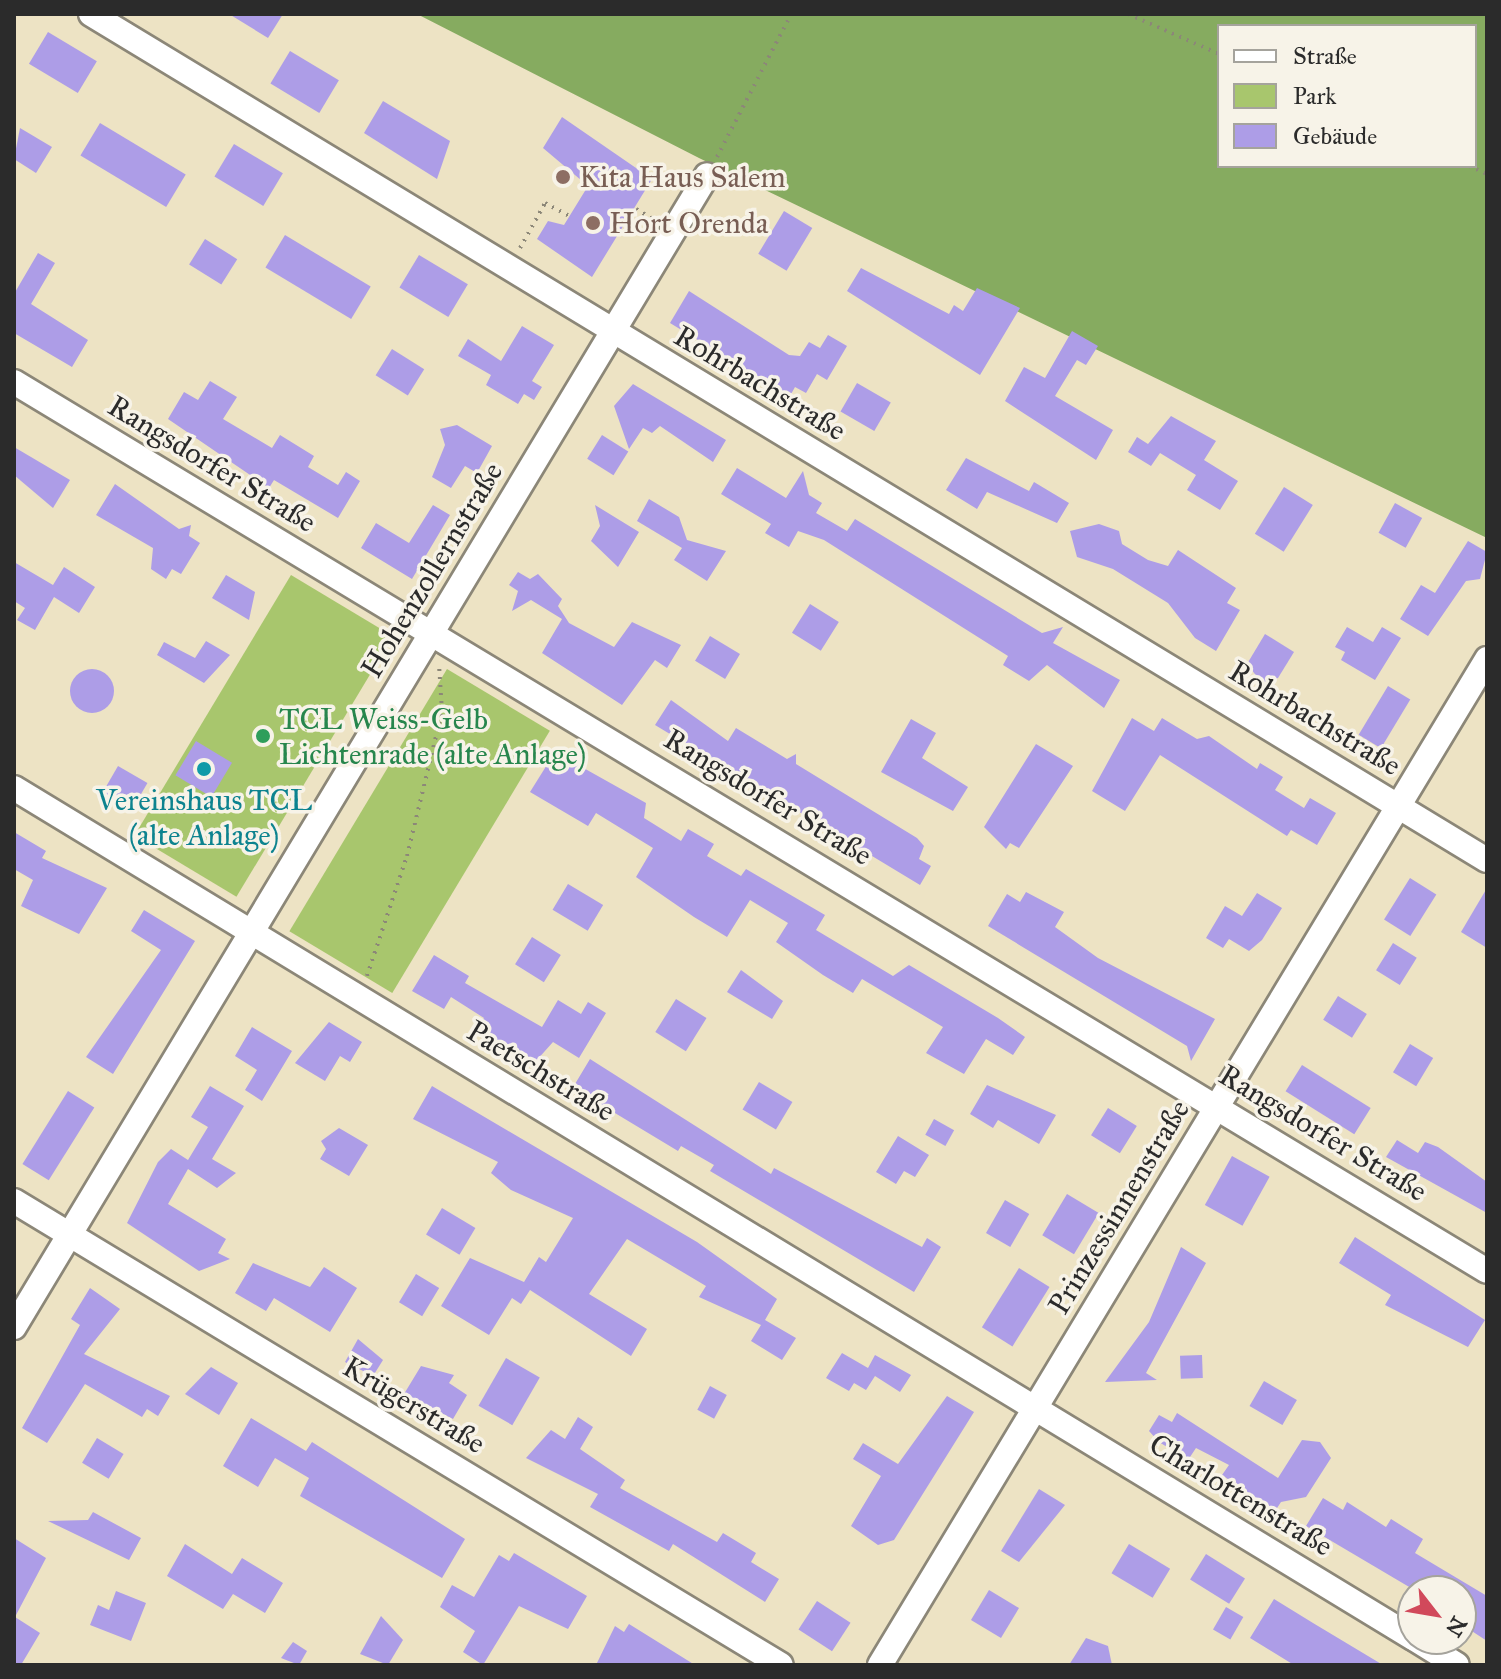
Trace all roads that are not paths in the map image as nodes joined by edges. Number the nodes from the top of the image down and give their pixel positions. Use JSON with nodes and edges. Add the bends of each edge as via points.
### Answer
{"nodes":[{"id":1,"x":91,"y":14,"type":"edge"},
{"id":2,"x":707,"y":175,"type":"road end"},
{"id":3,"x":613,"y":332,"type":"junction"},
{"id":4,"x":14,"y":382,"type":"edge"},
{"id":5,"x":432,"y":632,"type":"junction"},
{"id":6,"x":1487,"y":659,"type":"edge"},
{"id":7,"x":14,"y":788,"type":"edge"},
{"id":8,"x":1398,"y":805,"type":"junction"},
{"id":9,"x":1487,"y":860,"type":"edge"},
{"id":10,"x":252,"y":932,"type":"junction"},
{"id":11,"x":1218,"y":1106,"type":"junction"},
{"id":12,"x":14,"y":1201,"type":"edge"},
{"id":13,"x":70,"y":1235,"type":"junction"},
{"id":14,"x":1487,"y":1271,"type":"edge"},
{"id":15,"x":14,"y":1327,"type":"edge"},
{"id":16,"x":1035,"y":1407,"type":"junction"},
{"id":17,"x":1397,"y":1628,"type":"edge"},
{"id":18,"x":781,"y":1665,"type":"edge"},
{"id":19,"x":880,"y":1665,"type":"edge"}],
"edges":[{"from":1,"to":3,"type":"street","name":"Rohrbachstraße"},
{"from":2,"to":3,"type":"street","name":"Hohenzollernstraße"},
{"from":3,"to":5,"type":"street","name":"Hohenzollernstraße"},
{"from":3,"to":8,"type":"street","name":"Rohrbachstraße"},
{"from":4,"to":5,"type":"street","name":"Rangsdorfer Straße"},
{"from":5,"to":10,"type":"street","name":"Hohenzollernstraße"},
{"from":5,"to":11,"type":"street","name":"Rangsdorfer Straße"},
{"from":6,"to":8,"type":"street","name":"Prinzessinnenstraße"},
{"from":7,"to":10,"type":"street","name":"Paetschstraße"},
{"from":8,"to":9,"type":"street","name":"Rohrbachstraße"},
{"from":8,"to":11,"type":"street","name":"Prinzessinnenstraße"},
{"from":10,"to":13,"type":"street","name":"Hohenzollernstraße"},
{"from":10,"to":16,"type":"street","name":"Paetschstraße"},
{"from":11,"to":14,"type":"street","name":"Rangsdorfer Straße"},
{"from":11,"to":16,"type":"street","name":"Prinzessinnenstraße"},
{"from":12,"to":13,"type":"street","name":"Krügerstraße"},
{"from":13,"to":15,"type":"street","name":"Hohenzollernstraße"},
{"from":13,"to":18,"type":"street","name":"Krügerstraße"},
{"from":16,"to":17,"type":"street","name":"Charlottenstraße"},
{"from":16,"to":19,"type":"street","name":"Prinzessinnenstraße"}]}
